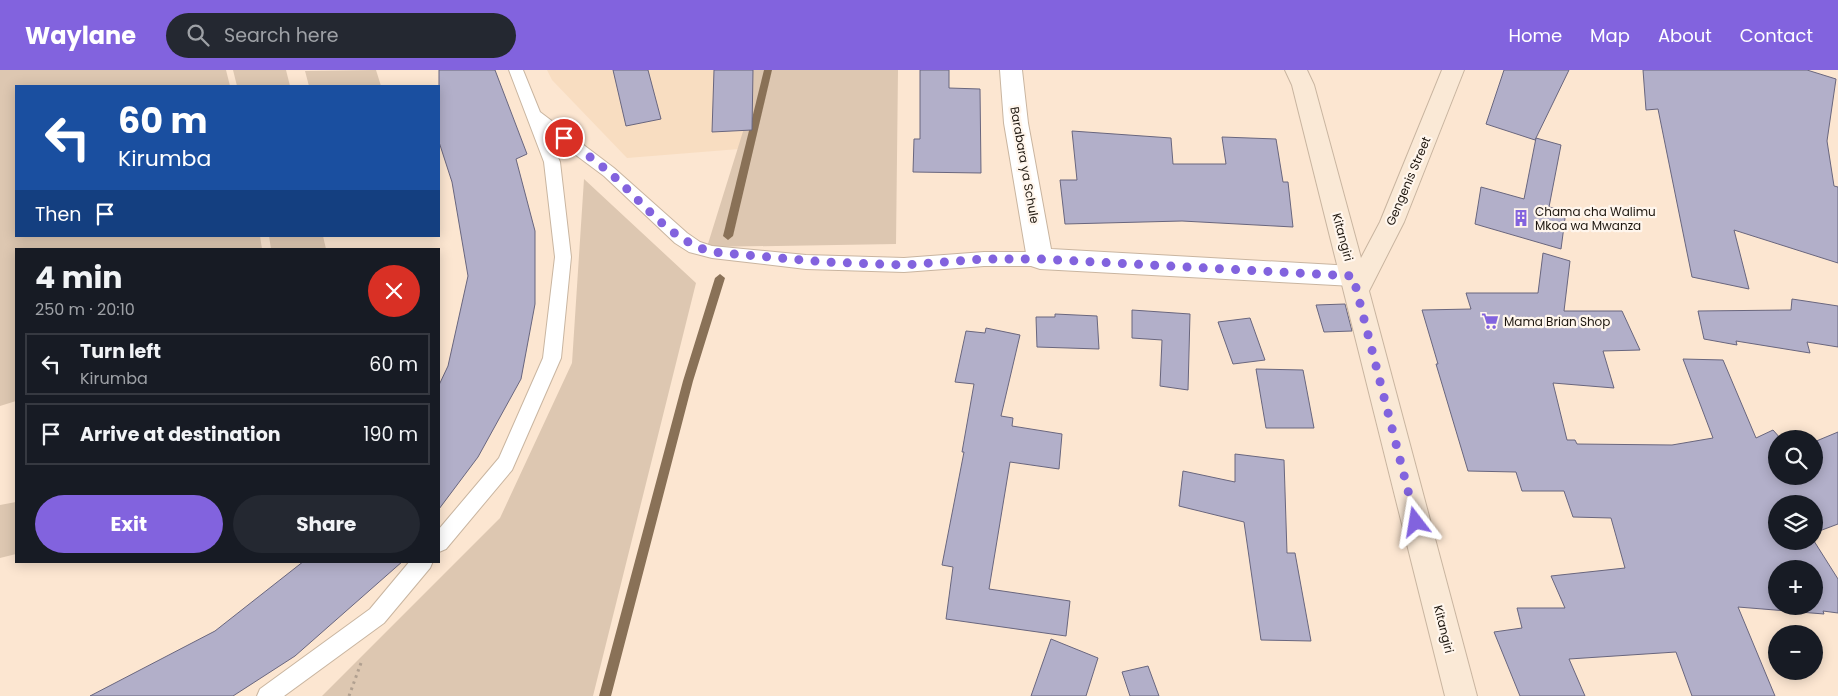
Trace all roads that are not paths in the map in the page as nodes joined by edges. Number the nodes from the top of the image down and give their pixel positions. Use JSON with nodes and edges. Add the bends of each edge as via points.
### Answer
{"nodes":[{"id":1,"x":516,"y":70,"type":"edge"},
{"id":2,"x":1011,"y":70,"type":"edge"},
{"id":3,"x":1296,"y":70,"type":"edge"},
{"id":4,"x":1452,"y":70,"type":"edge"},
{"id":5,"x":533,"y":115,"type":"junction"},
{"id":6,"x":1040,"y":259,"type":"junction"},
{"id":7,"x":1355,"y":283,"type":"junction"},
{"id":8,"x":440,"y":542,"type":"edge"},
{"id":9,"x":421,"y":563,"type":"edge"},
{"id":10,"x":267,"y":696,"type":"edge"},
{"id":11,"x":1461,"y":696,"type":"edge"}],
"edges":[{"from":1,"to":5,"type":"lane"},
{"from":2,"to":6,"type":"street","name":"Barabara ya Schule","via":[[1016,123]]},
{"from":3,"to":7,"type":"main road","name":"Kitangiri","via":[[1303,85]]},
{"from":4,"to":7,"type":"main road","name":"Gengenis Street","via":[[1392,222]]},
{"from":5,"to":6,"type":"lane","via":[[609,172],[695,248],[806,262],[904,265]]},
{"from":5,"to":8,"type":"lane","via":[[552,162],[563,258],[552,358],[506,464]]},
{"from":6,"to":7,"type":"street"},
{"from":7,"to":11,"type":"main road","name":"Kitangiri"},
{"from":9,"to":10,"type":"lane","via":[[377,616]]}]}
